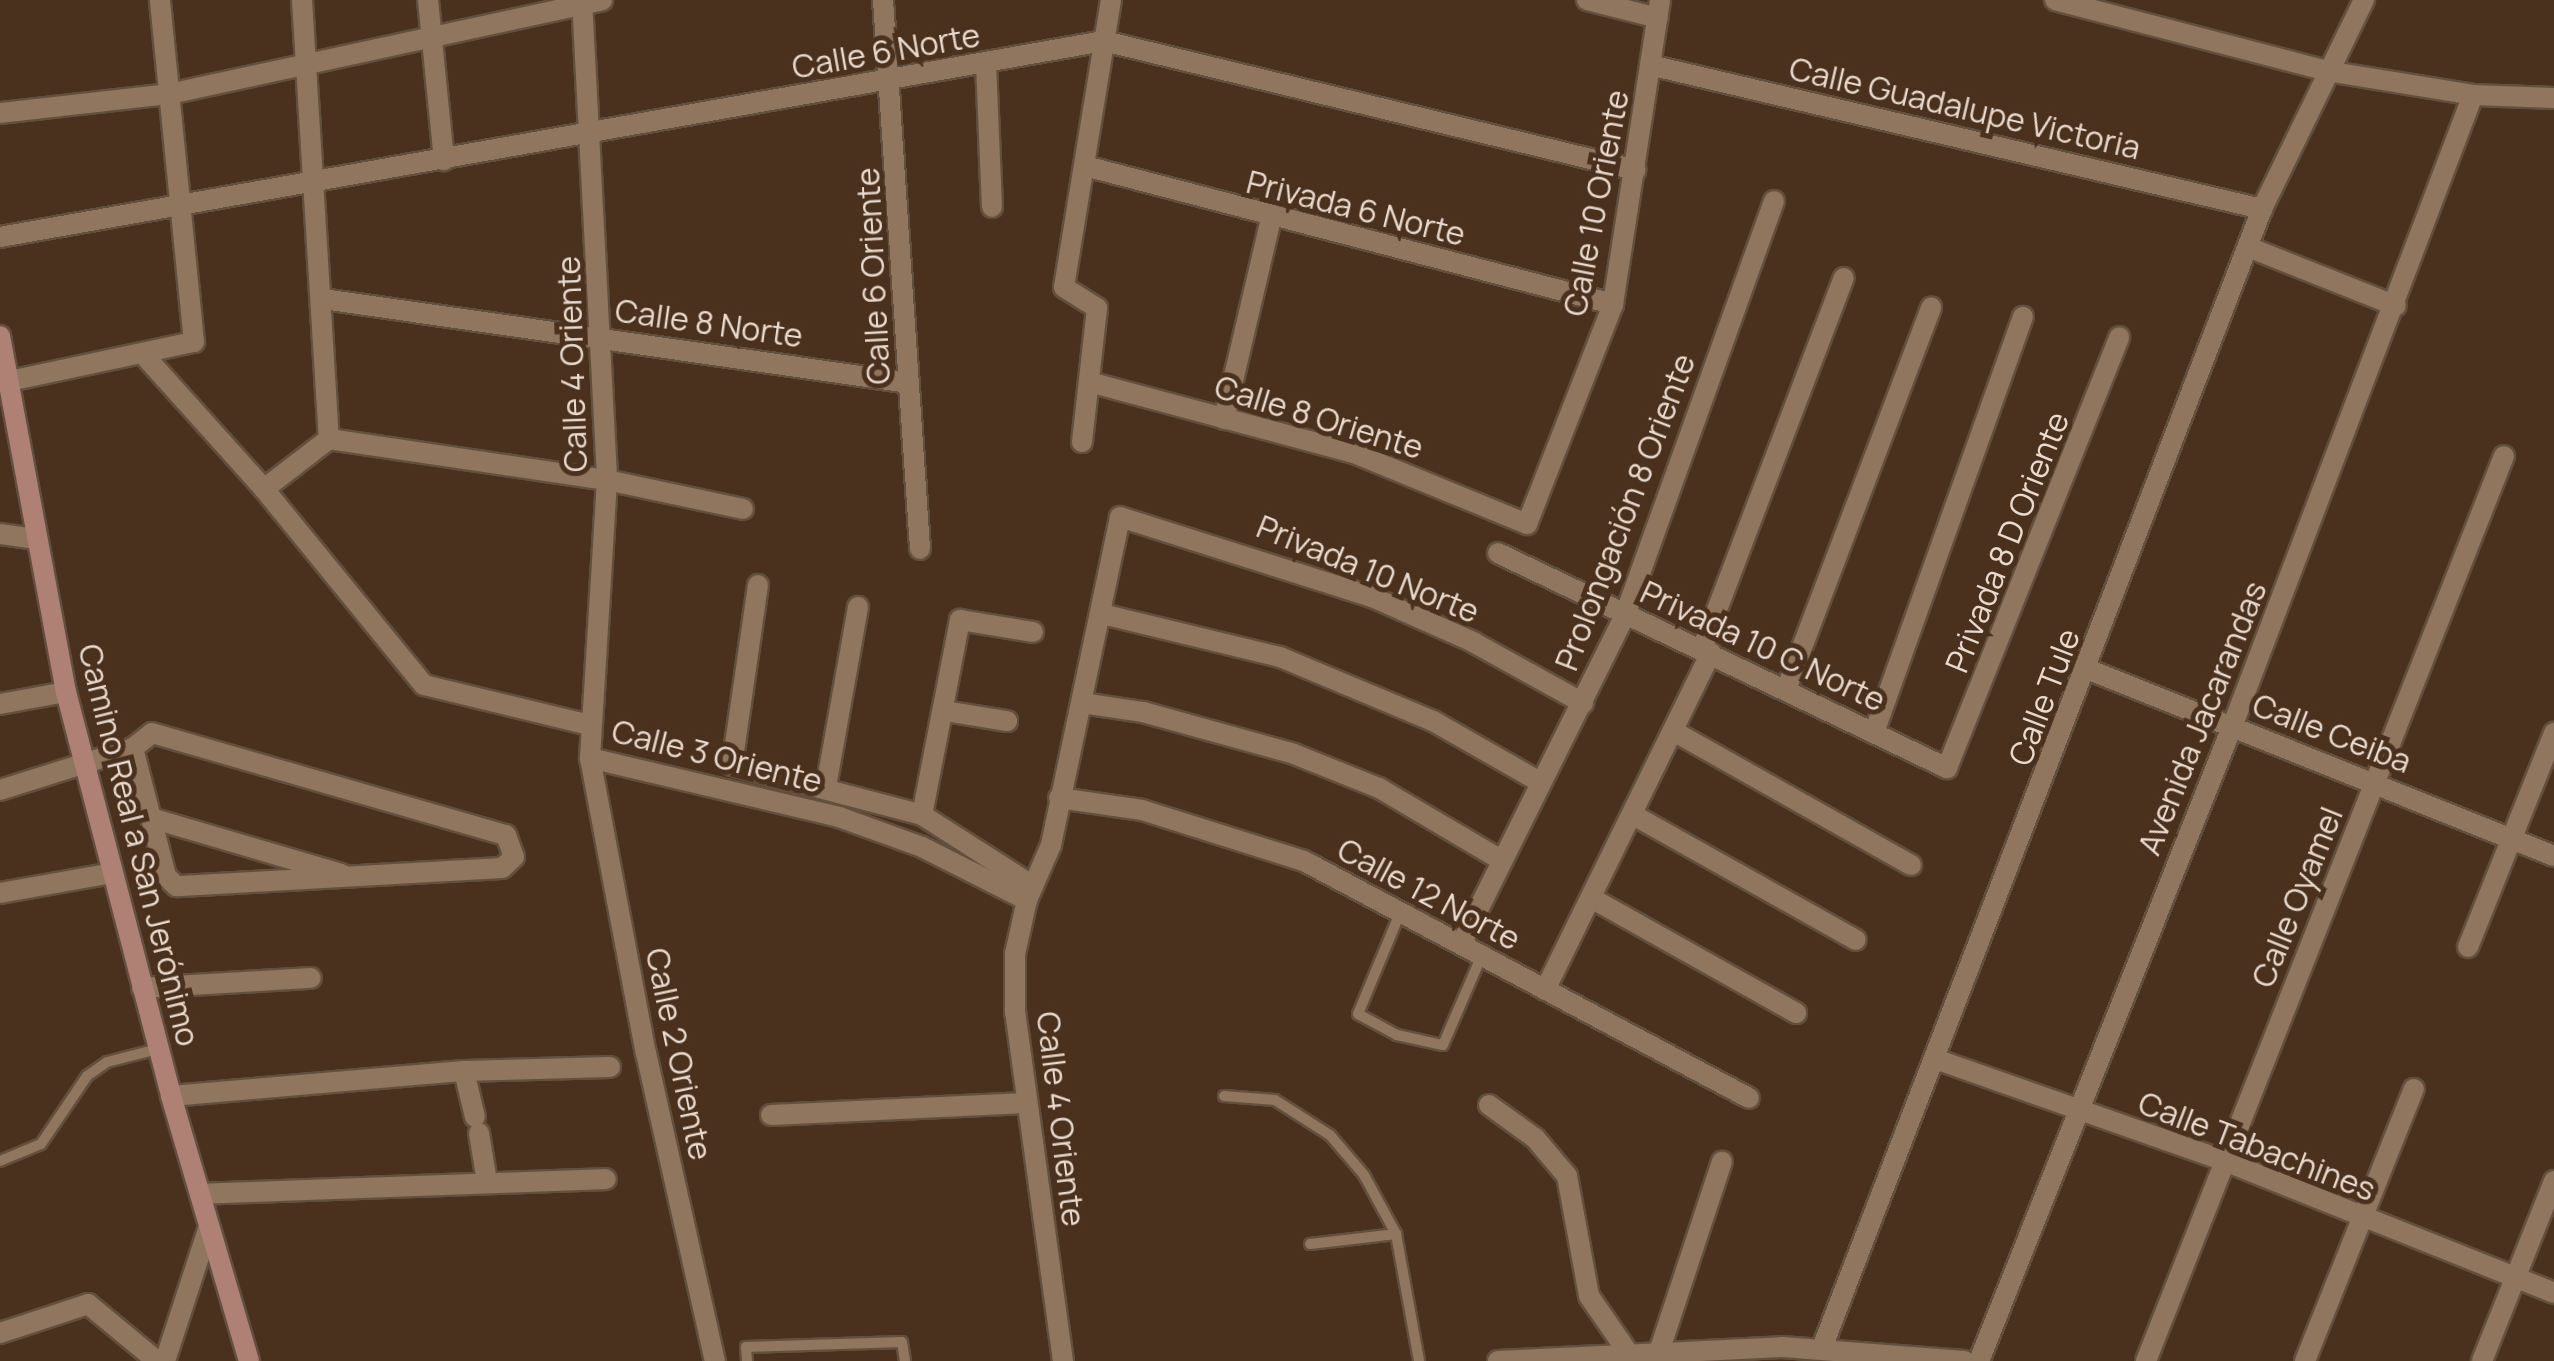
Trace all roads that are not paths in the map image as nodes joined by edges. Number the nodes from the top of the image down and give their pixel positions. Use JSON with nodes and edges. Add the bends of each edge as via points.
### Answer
{"nodes":[{"id":1,"x":160,"y":0,"type":"edge"},
{"id":2,"x":302,"y":0,"type":"edge"},
{"id":3,"x":428,"y":0,"type":"edge"},
{"id":4,"x":883,"y":0,"type":"edge"},
{"id":5,"x":1111,"y":0,"type":"edge"},
{"id":6,"x":1587,"y":0,"type":"edge"},
{"id":7,"x":2054,"y":0,"type":"edge"},
{"id":8,"x":2364,"y":0,"type":"edge"},
{"id":9,"x":588,"y":1,"type":"edge"},
{"id":10,"x":1659,"y":9,"type":"edge"},
{"id":11,"x":2136,"y":9,"type":"edge"},
{"id":12,"x":431,"y":34,"type":"junction"},
{"id":13,"x":1104,"y":41,"type":"junction"},
{"id":14,"x":305,"y":64,"type":"junction"},
{"id":15,"x":986,"y":64,"type":"junction"},
{"id":16,"x":1654,"y":66,"type":"junction"},
{"id":17,"x":2327,"y":71,"type":"junction"},
{"id":18,"x":892,"y":82,"type":"junction"},
{"id":19,"x":169,"y":94,"type":"junction"},
{"id":20,"x":2473,"y":95,"type":"junction"},
{"id":21,"x":2554,"y":98,"type":"edge"},
{"id":22,"x":0,"y":113,"type":"edge"},
{"id":23,"x":593,"y":133,"type":"junction"},
{"id":24,"x":444,"y":160,"type":"junction"},
{"id":25,"x":1085,"y":166,"type":"junction"},
{"id":26,"x":1636,"y":170,"type":"junction"},
{"id":27,"x":316,"y":185,"type":"junction"},
{"id":28,"x":1774,"y":201,"type":"dead end"},
{"id":29,"x":180,"y":206,"type":"junction"},
{"id":30,"x":992,"y":207,"type":"dead end"},
{"id":31,"x":2262,"y":209,"type":"junction"},
{"id":32,"x":1271,"y":218,"type":"junction"},
{"id":33,"x":0,"y":237,"type":"edge"},
{"id":34,"x":2248,"y":247,"type":"junction"},
{"id":35,"x":1844,"y":278,"type":"dead end"},
{"id":36,"x":323,"y":299,"type":"junction"},
{"id":37,"x":1613,"y":304,"type":"junction"},
{"id":38,"x":2396,"y":306,"type":"junction"},
{"id":39,"x":1931,"y":307,"type":"dead end"},
{"id":40,"x":2024,"y":317,"type":"dead end"},
{"id":41,"x":0,"y":336,"type":"edge"},
{"id":42,"x":2119,"y":336,"type":"dead end"},
{"id":43,"x":602,"y":337,"type":"junction"},
{"id":44,"x":144,"y":354,"type":"junction"},
{"id":45,"x":10,"y":381,"type":"junction"},
{"id":46,"x":1089,"y":382,"type":"junction"},
{"id":47,"x":909,"y":383,"type":"junction"},
{"id":48,"x":1224,"y":419,"type":"junction"},
{"id":49,"x":328,"y":439,"type":"junction"},
{"id":50,"x":1082,"y":442,"type":"dead end"},
{"id":51,"x":2504,"y":456,"type":"dead end"},
{"id":52,"x":608,"y":480,"type":"junction"},
{"id":53,"x":264,"y":489,"type":"junction"},
{"id":54,"x":743,"y":509,"type":"dead end"},
{"id":55,"x":1120,"y":517,"type":"joint"},
{"id":56,"x":1527,"y":524,"type":"joint"},
{"id":57,"x":0,"y":534,"type":"edge"},
{"id":58,"x":36,"y":539,"type":"junction"},
{"id":59,"x":920,"y":549,"type":"dead end"},
{"id":60,"x":1498,"y":553,"type":"dead end"},
{"id":61,"x":758,"y":585,"type":"dead end"},
{"id":62,"x":858,"y":606,"type":"dead end"},
{"id":63,"x":1102,"y":614,"type":"junction"},
{"id":64,"x":1625,"y":615,"type":"junction"},
{"id":65,"x":1033,"y":632,"type":"dead end"},
{"id":66,"x":1707,"y":651,"type":"junction"},
{"id":67,"x":2087,"y":670,"type":"junction"},
{"id":68,"x":1787,"y":687,"type":"junction"},
{"id":69,"x":66,"y":692,"type":"junction"},
{"id":70,"x":1082,"y":703,"type":"junction"},
{"id":71,"x":0,"y":704,"type":"edge"},
{"id":72,"x":1583,"y":704,"type":"junction"},
{"id":73,"x":945,"y":711,"type":"junction"},
{"id":74,"x":1007,"y":721,"type":"dead end"},
{"id":75,"x":589,"y":725,"type":"junction"},
{"id":76,"x":2232,"y":726,"type":"junction"},
{"id":77,"x":1875,"y":730,"type":"junction"},
{"id":78,"x":1676,"y":732,"type":"junction"},
{"id":79,"x":2554,"y":733,"type":"edge"},
{"id":80,"x":134,"y":748,"type":"junction"},
{"id":81,"x":590,"y":758,"type":"junction"},
{"id":82,"x":87,"y":764,"type":"junction"},
{"id":83,"x":1948,"y":768,"type":"joint"},
{"id":84,"x":1540,"y":782,"type":"junction"},
{"id":85,"x":2377,"y":782,"type":"junction"},
{"id":86,"x":826,"y":787,"type":"junction"},
{"id":87,"x":0,"y":790,"type":"edge"},
{"id":88,"x":1060,"y":798,"type":"junction"},
{"id":89,"x":922,"y":815,"type":"junction"},
{"id":90,"x":1635,"y":816,"type":"junction"},
{"id":91,"x":151,"y":818,"type":"junction"},
{"id":92,"x":2512,"y":838,"type":"junction"},
{"id":93,"x":2554,"y":856,"type":"edge"},
{"id":94,"x":1501,"y":860,"type":"junction"},
{"id":95,"x":1911,"y":865,"type":"dead end"},
{"id":96,"x":112,"y":873,"type":"junction"},
{"id":97,"x":358,"y":879,"type":"junction"},
{"id":98,"x":1030,"y":893,"type":"junction"},
{"id":99,"x":0,"y":894,"type":"edge"},
{"id":100,"x":1593,"y":899,"type":"junction"},
{"id":101,"x":1401,"y":912,"type":"junction"},
{"id":102,"x":1856,"y":940,"type":"dead end"},
{"id":103,"x":1461,"y":944,"type":"junction"},
{"id":104,"x":2468,"y":947,"type":"dead end"},
{"id":105,"x":1482,"y":955,"type":"junction"},
{"id":106,"x":311,"y":978,"type":"dead end"},
{"id":107,"x":142,"y":988,"type":"junction"},
{"id":108,"x":1545,"y":990,"type":"junction"},
{"id":109,"x":1796,"y":1013,"type":"dead end"},
{"id":110,"x":159,"y":1049,"type":"junction"},
{"id":111,"x":1938,"y":1060,"type":"junction"},
{"id":112,"x":610,"y":1066,"type":"dead end"},
{"id":113,"x":464,"y":1071,"type":"junction"},
{"id":114,"x":2414,"y":1089,"type":"dead end"},
{"id":115,"x":172,"y":1096,"type":"junction"},
{"id":116,"x":1224,"y":1096,"type":"dead end"},
{"id":117,"x":1750,"y":1098,"type":"dead end"},
{"id":118,"x":1027,"y":1103,"type":"junction"},
{"id":119,"x":1490,"y":1105,"type":"dead end"},
{"id":120,"x":2077,"y":1112,"type":"junction"},
{"id":121,"x":772,"y":1115,"type":"dead end"},
{"id":122,"x":2222,"y":1160,"type":"junction"},
{"id":123,"x":0,"y":1161,"type":"edge"},
{"id":124,"x":1722,"y":1162,"type":"dead end"},
{"id":125,"x":606,"y":1178,"type":"dead end"},
{"id":126,"x":2554,"y":1181,"type":"edge"},
{"id":127,"x":486,"y":1182,"type":"junction"},
{"id":128,"x":200,"y":1194,"type":"junction"},
{"id":129,"x":2366,"y":1220,"type":"junction"},
{"id":130,"x":209,"y":1226,"type":"junction"},
{"id":131,"x":1396,"y":1234,"type":"junction"},
{"id":132,"x":1310,"y":1244,"type":"dead end"},
{"id":133,"x":2514,"y":1278,"type":"junction"},
{"id":134,"x":2554,"y":1293,"type":"edge"},
{"id":135,"x":0,"y":1333,"type":"edge"},
{"id":136,"x":1822,"y":1348,"type":"junction"},
{"id":137,"x":1629,"y":1354,"type":"junction"},
{"id":138,"x":1656,"y":1358,"type":"edge"},
{"id":139,"x":161,"y":1361,"type":"edge"},
{"id":140,"x":250,"y":1361,"type":"edge"},
{"id":141,"x":715,"y":1361,"type":"edge"},
{"id":142,"x":747,"y":1361,"type":"edge"},
{"id":143,"x":905,"y":1361,"type":"edge"},
{"id":144,"x":1063,"y":1361,"type":"edge"},
{"id":145,"x":1420,"y":1361,"type":"edge"},
{"id":146,"x":1498,"y":1361,"type":"edge"},
{"id":147,"x":1964,"y":1361,"type":"edge"},
{"id":148,"x":1979,"y":1361,"type":"edge"},
{"id":149,"x":2146,"y":1361,"type":"edge"},
{"id":150,"x":2305,"y":1361,"type":"edge"},
{"id":151,"x":2482,"y":1361,"type":"edge"}],
"edges":[{"from":1,"to":19,"type":"street"},
{"from":2,"to":14,"type":"street"},
{"from":3,"to":12,"type":"street"},
{"from":4,"to":18,"type":"street","name":"Calle 6 Oriente"},
{"from":5,"to":13,"type":"street"},
{"from":6,"to":10,"type":"street"},
{"from":7,"to":11,"type":"street"},
{"from":8,"to":17,"type":"street","name":"Calle Tule"},
{"from":9,"to":12,"type":"street"},
{"from":9,"to":23,"type":"street","name":"Calle 4 Oriente"},
{"from":10,"to":16,"type":"street","name":"Calle 10 Oriente"},
{"from":11,"to":17,"type":"street"},
{"from":12,"to":14,"type":"street"},
{"from":12,"to":24,"type":"street"},
{"from":13,"to":15,"type":"street","name":"Calle 6 Norte"},
{"from":13,"to":25,"type":"street"},
{"from":13,"to":26,"type":"street","name":"Calle 6 Norte"},
{"from":14,"to":19,"type":"street"},
{"from":14,"to":27,"type":"street"},
{"from":15,"to":18,"type":"street","name":"Calle 6 Norte"},
{"from":15,"to":30,"type":"street"},
{"from":16,"to":26,"type":"street","name":"Calle 10 Oriente"},
{"from":16,"to":31,"type":"street","name":"Calle Guadalupe Victoria"},
{"from":17,"to":20,"type":"street"},
{"from":17,"to":31,"type":"street","name":"Calle Tule"},
{"from":18,"to":23,"type":"street","name":"Calle 6 Norte"},
{"from":18,"to":47,"type":"street","name":"Calle 6 Oriente"},
{"from":19,"to":22,"type":"street"},
{"from":19,"to":29,"type":"street"},
{"from":20,"to":21,"type":"street"},
{"from":20,"to":38,"type":"street","name":"Avenida Jacarandas"},
{"from":23,"to":24,"type":"street","name":"Calle 6 Norte"},
{"from":23,"to":43,"type":"street","name":"Calle 4 Oriente"},
{"from":24,"to":27,"type":"street","name":"Calle 6 Norte"},
{"from":25,"to":32,"type":"street","name":"Privada 6 Norte"},
{"from":25,"to":46,"type":"street","via":[[1064,287],[1096,308]]},
{"from":26,"to":37,"type":"street","name":"Calle 10 Oriente"},
{"from":27,"to":29,"type":"street","name":"Calle 6 Norte"},
{"from":27,"to":36,"type":"street"},
{"from":28,"to":64,"type":"street","name":"Prolongación 8 Oriente"},
{"from":29,"to":33,"type":"street","name":"Calle 6 Norte"},
{"from":29,"to":44,"type":"street","via":[[194,342]]},
{"from":31,"to":34,"type":"street","name":"Calle Tule"},
{"from":32,"to":37,"type":"street","name":"Privada 6 Norte"},
{"from":32,"to":48,"type":"street"},
{"from":34,"to":38,"type":"street"},
{"from":34,"to":67,"type":"street","name":"Calle Tule"},
{"from":35,"to":66,"type":"street"},
{"from":36,"to":43,"type":"street","name":"Calle 8 Norte"},
{"from":36,"to":49,"type":"street"},
{"from":37,"to":56,"type":"street","name":"Calle 10 Oriente"},
{"from":38,"to":76,"type":"street","name":"Avenida Jacarandas"},
{"from":39,"to":68,"type":"street"},
{"from":40,"to":77,"type":"street"},
{"from":41,"to":45,"type":"street","name":"Camino Real a San Jerónimo"},
{"from":42,"to":83,"type":"street","name":"Privada 8 D Oriente"},
{"from":43,"to":47,"type":"street","name":"Calle 8 Norte"},
{"from":43,"to":52,"type":"street","name":"Calle 4 Oriente"},
{"from":44,"to":45,"type":"street"},
{"from":44,"to":53,"type":"street","name":"Calle 3 Oriente"},
{"from":45,"to":58,"type":"street","name":"Camino Real a San Jerónimo"},
{"from":46,"to":48,"type":"street","name":"Calle 8 Oriente"},
{"from":46,"to":50,"type":"street"},
{"from":47,"to":59,"type":"street","name":"Calle 6 Oriente"},
{"from":48,"to":56,"type":"street","name":"Calle 8 Oriente","via":[[1402,469]]},
{"from":49,"to":52,"type":"street"},
{"from":49,"to":53,"type":"street"},
{"from":51,"to":85,"type":"street","name":"Calle Oyamel"},
{"from":52,"to":54,"type":"street"},
{"from":52,"to":75,"type":"street","name":"Calle 4 Oriente"},
{"from":53,"to":75,"type":"street","name":"Calle 3 Oriente","via":[[424,685]]},
{"from":55,"to":63,"type":"street","name":"Calle 4 Oriente"},
{"from":55,"to":72,"type":"street","name":"Privada 10 Norte","via":[[1372,597],[1472,642]]},
{"from":57,"to":58,"type":"street"},
{"from":58,"to":69,"type":"street","name":"Camino Real a San Jerónimo"},
{"from":60,"to":64,"type":"street","name":"Privada 10 C Norte"},
{"from":61,"to":86,"type":"street","via":[[732,764]]},
{"from":62,"to":86,"type":"street"},
{"from":63,"to":70,"type":"street","name":"Calle 4 Oriente"},
{"from":63,"to":84,"type":"street","via":[[1212,636],[1298,663],[1433,721]]},
{"from":64,"to":66,"type":"street","name":"Privada 10 C Norte"},
{"from":64,"to":72,"type":"street","name":"Prolongación 8 Oriente"},
{"from":65,"to":73,"type":"street","via":[[960,620]]},
{"from":66,"to":68,"type":"street","name":"Privada 10 C Norte"},
{"from":66,"to":78,"type":"street"},
{"from":67,"to":76,"type":"street","name":"Calle Ceiba"},
{"from":67,"to":111,"type":"street","name":"Calle Tule"},
{"from":68,"to":77,"type":"street","name":"Privada 10 C Norte"},
{"from":69,"to":71,"type":"street"},
{"from":69,"to":82,"type":"street","name":"Camino Real a San Jerónimo"},
{"from":70,"to":88,"type":"street","name":"Calle 4 Oriente"},
{"from":70,"to":94,"type":"street","via":[[1144,712],[1294,754],[1378,788]]},
{"from":72,"to":84,"type":"street","name":"Prolongación 8 Oriente"},
{"from":73,"to":74,"type":"street"},
{"from":73,"to":89,"type":"street"},
{"from":75,"to":81,"type":"street","name":"Calle 3 Oriente"},
{"from":76,"to":85,"type":"street","name":"Calle Ceiba"},
{"from":76,"to":120,"type":"street","name":"Avenida Jacarandas"},
{"from":77,"to":83,"type":"street","name":"Privada 10 C Norte"},
{"from":78,"to":90,"type":"street"},
{"from":78,"to":95,"type":"street"},
{"from":79,"to":92,"type":"street"},
{"from":80,"to":82,"type":"street"},
{"from":80,"to":91,"type":"street"},
{"from":80,"to":97,"type":"street","via":[[152,734],[506,836],[514,845],[502,868]]},
{"from":81,"to":98,"type":"street","name":"Calle 3 Oriente","via":[[839,817]]},
{"from":81,"to":141,"type":"street","name":"Calle 2 Oriente","via":[[646,1053]]},
{"from":82,"to":87,"type":"street"},
{"from":82,"to":96,"type":"street","name":"Camino Real a San Jerónimo"},
{"from":84,"to":94,"type":"street","name":"Prolongación 8 Oriente"},
{"from":85,"to":92,"type":"street","name":"Calle Ceiba"},
{"from":85,"to":122,"type":"street","name":"Calle Oyamel"},
{"from":86,"to":89,"type":"street"},
{"from":88,"to":98,"type":"street","name":"Calle 4 Oriente","via":[[1051,845]]},
{"from":88,"to":101,"type":"street","name":"Calle 12 Norte","via":[[1142,810],[1304,861]]},
{"from":89,"to":98,"type":"street"},
{"from":90,"to":100,"type":"street"},
{"from":90,"to":102,"type":"street"},
{"from":91,"to":97,"type":"street"},
{"from":91,"to":97,"type":"street","via":[[166,876],[176,886]]},
{"from":92,"to":93,"type":"street","name":"Calle Ceiba"},
{"from":92,"to":104,"type":"street"},
{"from":94,"to":103,"type":"street","name":"Prolongación 8 Oriente"},
{"from":96,"to":99,"type":"street"},
{"from":96,"to":107,"type":"street","name":"Camino Real a San Jerónimo"},
{"from":98,"to":118,"type":"street","name":"Calle 4 Oriente","via":[[1015,992]]},
{"from":100,"to":108,"type":"street"},
{"from":100,"to":109,"type":"street"},
{"from":101,"to":103,"type":"street","name":"Calle 12 Norte"},
{"from":101,"to":105,"type":"lane","via":[[1358,1014],[1397,1035],[1443,1045]]},
{"from":103,"to":105,"type":"street","name":"Calle 12 Norte"},
{"from":105,"to":108,"type":"street","name":"Calle 12 Norte"},
{"from":106,"to":107,"type":"street"},
{"from":107,"to":110,"type":"street","name":"Camino Real a San Jerónimo"},
{"from":108,"to":117,"type":"street","name":"Calle 12 Norte"},
{"from":110,"to":115,"type":"street","name":"Camino Real a San Jerónimo"},
{"from":110,"to":123,"type":"lane","via":[[107,1062],[87,1076],[41,1144]]},
{"from":111,"to":120,"type":"street","name":"Calle Tabachines"},
{"from":111,"to":136,"type":"street","name":"Calle Tule"},
{"from":112,"to":113,"type":"street"},
{"from":113,"to":115,"type":"street"},
{"from":113,"to":127,"type":"street"},
{"from":114,"to":129,"type":"street"},
{"from":115,"to":128,"type":"street","name":"Camino Real a San Jerónimo"},
{"from":116,"to":131,"type":"lane","via":[[1275,1100],[1330,1135],[1364,1175]]},
{"from":118,"to":121,"type":"street"},
{"from":118,"to":144,"type":"street","name":"Calle 4 Oriente"},
{"from":119,"to":137,"type":"street","via":[[1535,1138],[1567,1176],[1589,1296]]},
{"from":120,"to":122,"type":"street","name":"Calle Tabachines"},
{"from":120,"to":148,"type":"street","name":"Avenida Jacarandas"},
{"from":122,"to":129,"type":"street","name":"Calle Tabachines"},
{"from":122,"to":149,"type":"street","name":"Calle Oyamel"},
{"from":124,"to":138,"type":"street"},
{"from":125,"to":127,"type":"street"},
{"from":126,"to":133,"type":"street"},
{"from":127,"to":128,"type":"street"},
{"from":128,"to":130,"type":"street","name":"Camino Real a San Jerónimo"},
{"from":129,"to":133,"type":"street","name":"Calle Tabachines"},
{"from":129,"to":150,"type":"street"},
{"from":130,"to":139,"type":"street"},
{"from":130,"to":140,"type":"street","name":"Camino Real a San Jerónimo"},
{"from":131,"to":132,"type":"lane"},
{"from":131,"to":145,"type":"lane"},
{"from":133,"to":134,"type":"street","name":"Calle Tabachines"},
{"from":133,"to":151,"type":"street"},
{"from":135,"to":139,"type":"street","via":[[88,1304]]},
{"from":136,"to":138,"type":"street"},
{"from":136,"to":147,"type":"street"},
{"from":137,"to":138,"type":"street"},
{"from":137,"to":146,"type":"street"},
{"from":142,"to":143,"type":"lane","via":[[746,1347],[902,1342]]}]}
